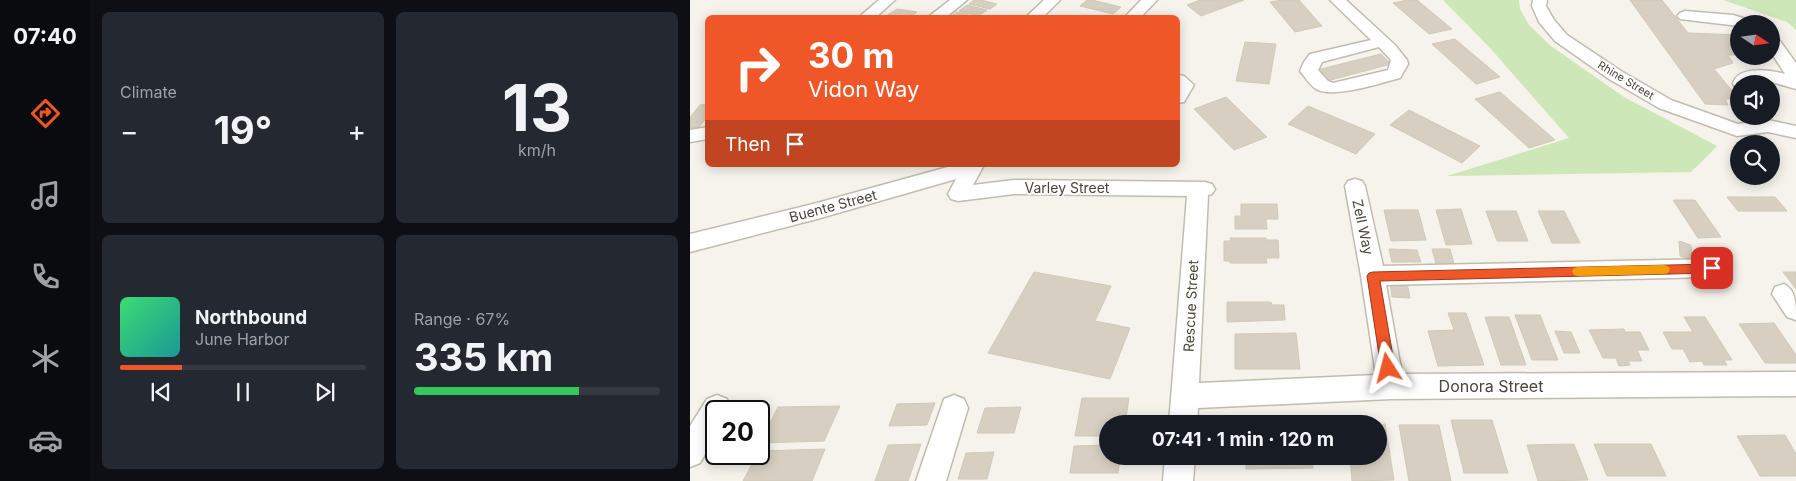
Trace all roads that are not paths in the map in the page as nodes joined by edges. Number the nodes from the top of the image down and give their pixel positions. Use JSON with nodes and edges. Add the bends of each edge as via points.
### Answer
{"nodes":[{"id":1,"x":888,"y":0,"type":"edge"},
{"id":2,"x":960,"y":0,"type":"edge"},
{"id":3,"x":1053,"y":0,"type":"edge"},
{"id":4,"x":1150,"y":0,"type":"edge"},
{"id":5,"x":1337,"y":0,"type":"edge"},
{"id":6,"x":1540,"y":0,"type":"edge"},
{"id":7,"x":869,"y":15,"type":"edge"},
{"id":8,"x":938,"y":15,"type":"edge"},
{"id":9,"x":1036,"y":15,"type":"edge"},
{"id":10,"x":1134,"y":15,"type":"edge"},
{"id":11,"x":1685,"y":16,"type":"dead end"},
{"id":12,"x":1730,"y":20,"type":"edge"},
{"id":13,"x":1382,"y":42,"type":"junction"},
{"id":14,"x":1780,"y":53,"type":"edge"},
{"id":15,"x":1780,"y":79,"type":"edge"},
{"id":16,"x":1180,"y":82,"type":"edge"},
{"id":17,"x":1795,"y":83,"type":"edge"},
{"id":18,"x":1180,"y":94,"type":"edge"},
{"id":19,"x":1755,"y":125,"type":"edge"},
{"id":20,"x":1779,"y":125,"type":"edge"},
{"id":21,"x":1796,"y":132,"type":"edge"},
{"id":22,"x":705,"y":134,"type":"edge"},
{"id":23,"x":690,"y":136,"type":"edge"},
{"id":24,"x":970,"y":167,"type":"edge"},
{"id":25,"x":972,"y":167,"type":"edge"},
{"id":26,"x":1355,"y":186,"type":"dead end"},
{"id":27,"x":1202,"y":189,"type":"joint"},
{"id":28,"x":690,"y":242,"type":"edge"},
{"id":29,"x":1712,"y":268,"type":"dead end"},
{"id":30,"x":1373,"y":276,"type":"junction"},
{"id":31,"x":1796,"y":384,"type":"edge"},
{"id":32,"x":1391,"y":387,"type":"junction"},
{"id":33,"x":1186,"y":396,"type":"junction"},
{"id":34,"x":954,"y":408,"type":"dead end"},
{"id":35,"x":1184,"y":415,"type":"edge"},
{"id":36,"x":705,"y":428,"type":"edge"},
{"id":37,"x":690,"y":453,"type":"edge"},
{"id":38,"x":1179,"y":465,"type":"edge"},
{"id":39,"x":931,"y":481,"type":"edge"},
{"id":40,"x":1178,"y":481,"type":"edge"}],
"edges":[{"from":1,"to":7,"type":"street"},
{"from":2,"to":8,"type":"street"},
{"from":3,"to":9,"type":"street"},
{"from":4,"to":10,"type":"street"},
{"from":5,"to":13,"type":"street"},
{"from":6,"to":19,"type":"street","name":"Rhine Street","via":[[1539,6],[1547,22],[1561,38],[1615,75],[1665,104],[1737,130]]},
{"from":11,"to":12,"type":"street"},
{"from":13,"to":13,"type":"street","via":[[1398,58],[1398,69],[1394,74],[1333,88],[1322,86],[1309,71],[1316,58]]},
{"from":14,"to":17,"type":"street","via":[[1793,71]]},
{"from":15,"to":17,"type":"street"},
{"from":16,"to":18,"type":"street","via":[[1184,85]]},
{"from":20,"to":21,"type":"street"},
{"from":22,"to":23,"type":"street"},
{"from":24,"to":28,"type":"street","name":"Buente Street","via":[[817,211]]},
{"from":25,"to":27,"type":"street","name":"Varley Street","via":[[958,194],[1014,187]]},
{"from":26,"to":30,"type":"street","name":"Zell Way"},
{"from":27,"to":33,"type":"street","name":"Rescue Street"},
{"from":29,"to":30,"type":"street"},
{"from":30,"to":32,"type":"street","name":"Zell Way"},
{"from":31,"to":32,"type":"street","name":"Donora Street"},
{"from":32,"to":33,"type":"street","name":"Donora Street"},
{"from":33,"to":35,"type":"street","name":"Rescue Street"},
{"from":34,"to":39,"type":"street"},
{"from":36,"to":37,"type":"street"},
{"from":38,"to":40,"type":"street"}]}
